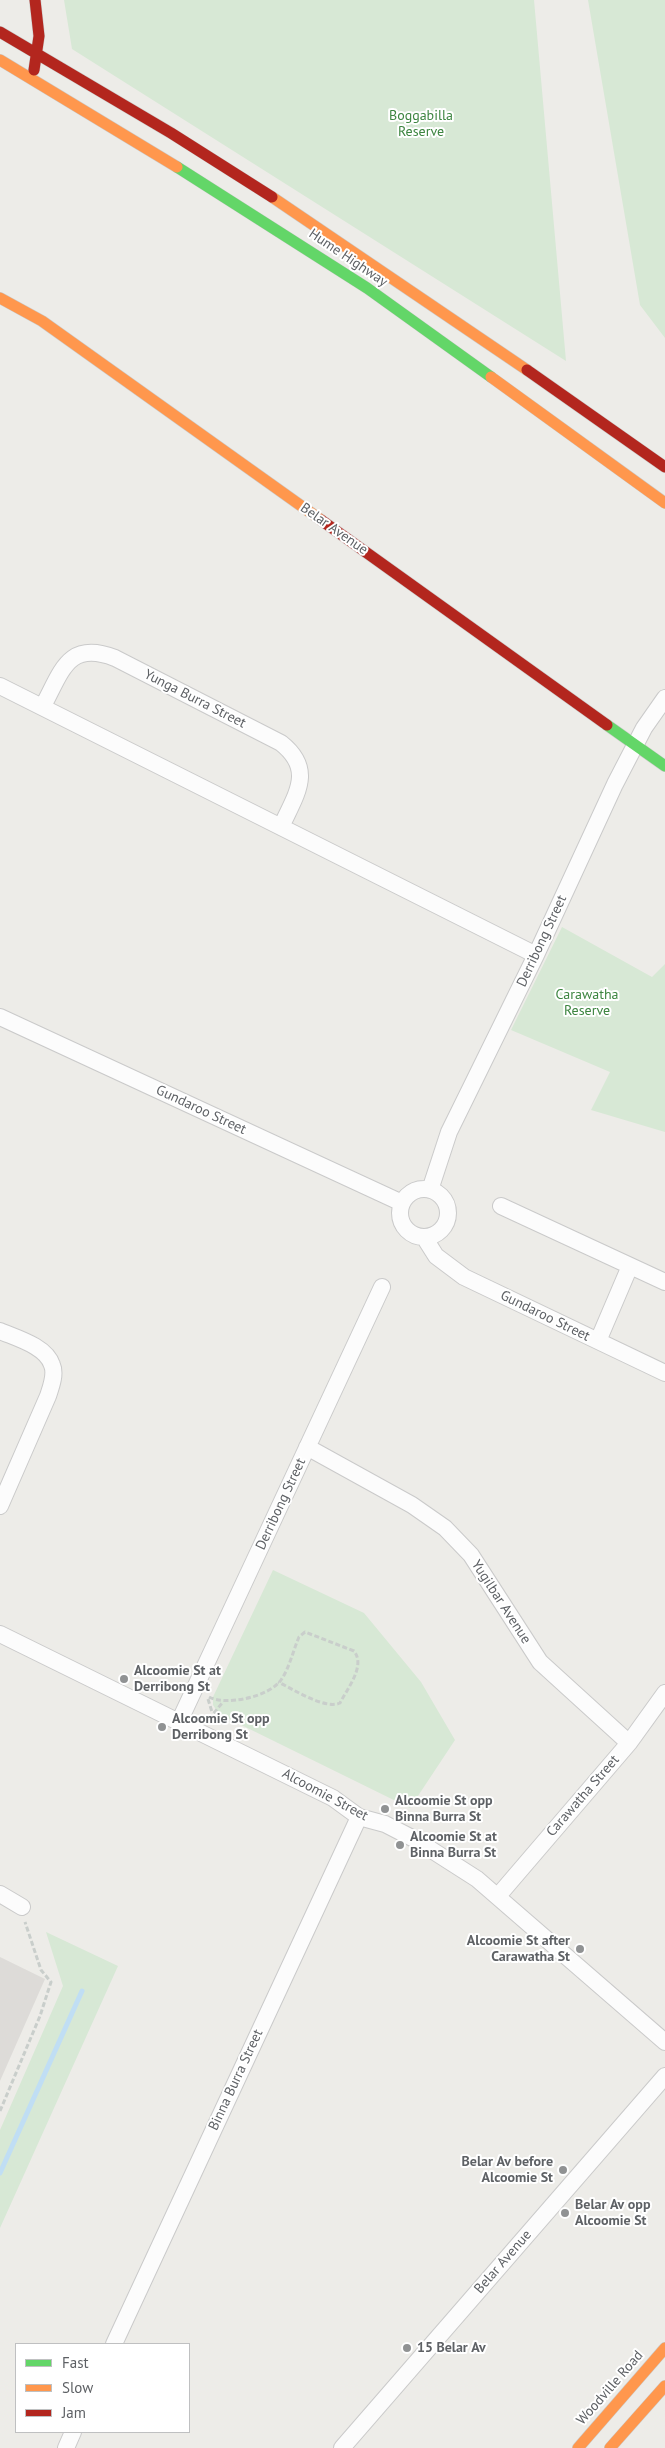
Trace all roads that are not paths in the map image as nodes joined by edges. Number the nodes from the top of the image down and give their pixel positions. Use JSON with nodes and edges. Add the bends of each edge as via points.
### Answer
{"nodes":[{"id":1,"x":36,"y":0,"type":"edge"},
{"id":2,"x":0,"y":32,"type":"edge"},
{"id":3,"x":37,"y":53,"type":"junction"},
{"id":4,"x":0,"y":60,"type":"edge"},
{"id":5,"x":33,"y":78,"type":"junction"},
{"id":6,"x":0,"y":298,"type":"edge"},
{"id":7,"x":665,"y":467,"type":"edge"},
{"id":8,"x":665,"y":503,"type":"edge"},
{"id":9,"x":0,"y":686,"type":"edge"},
{"id":10,"x":665,"y":698,"type":"edge"},
{"id":11,"x":43,"y":706,"type":"junction"},
{"id":12,"x":636,"y":744,"type":"junction"},
{"id":13,"x":665,"y":766,"type":"edge"},
{"id":14,"x":281,"y":827,"type":"junction"},
{"id":15,"x":536,"y":955,"type":"junction"},
{"id":16,"x":0,"y":1017,"type":"edge"},
{"id":17,"x":430,"y":1190,"type":"junction"},
{"id":18,"x":402,"y":1203,"type":"junction"},
{"id":19,"x":501,"y":1206,"type":"dead end"},
{"id":20,"x":424,"y":1237,"type":"junction"},
{"id":21,"x":630,"y":1266,"type":"junction"},
{"id":22,"x":665,"y":1282,"type":"edge"},
{"id":23,"x":382,"y":1287,"type":"dead end"},
{"id":24,"x":0,"y":1331,"type":"edge"},
{"id":25,"x":598,"y":1341,"type":"junction"},
{"id":26,"x":665,"y":1373,"type":"edge"},
{"id":27,"x":307,"y":1447,"type":"junction"},
{"id":28,"x":0,"y":1506,"type":"edge"},
{"id":29,"x":0,"y":1634,"type":"edge"},
{"id":30,"x":665,"y":1694,"type":"edge"},
{"id":31,"x":180,"y":1722,"type":"junction"},
{"id":32,"x":629,"y":1743,"type":"junction"},
{"id":33,"x":359,"y":1817,"type":"junction"},
{"id":34,"x":0,"y":1894,"type":"edge"},
{"id":35,"x":498,"y":1896,"type":"junction"},
{"id":36,"x":22,"y":1907,"type":"road end"},
{"id":37,"x":665,"y":2042,"type":"edge"},
{"id":38,"x":665,"y":2076,"type":"edge"},
{"id":39,"x":114,"y":2343,"type":"edge"},
{"id":40,"x":665,"y":2348,"type":"edge"},
{"id":41,"x":665,"y":2386,"type":"edge"},
{"id":42,"x":73,"y":2433,"type":"edge"},
{"id":43,"x":66,"y":2448,"type":"edge"},
{"id":44,"x":342,"y":2448,"type":"edge"},
{"id":45,"x":578,"y":2448,"type":"edge"},
{"id":46,"x":610,"y":2448,"type":"edge"}],
"edges":[{"from":1,"to":3,"type":"main road"},
{"from":2,"to":3,"type":"main road","name":"Hume Highway"},
{"from":3,"to":5,"type":"main road"},
{"from":3,"to":7,"type":"main road","name":"Hume Highway","via":[[293,209],[518,362]]},
{"from":4,"to":5,"type":"main road","name":"Hume Highway"},
{"from":5,"to":8,"type":"main road","name":"Hume Highway","via":[[367,288]]},
{"from":6,"to":12,"type":"main road","name":"Belar Avenue","via":[[42,321]]},
{"from":9,"to":11,"type":"street"},
{"from":10,"to":12,"type":"street","name":"Derribong Street"},
{"from":11,"to":14,"type":"street"},
{"from":11,"to":14,"type":"street","name":"Yunga Burra Street","via":[[71,659],[82,653],[98,652],[124,663],[281,743],[293,753],[300,766],[300,782]]},
{"from":12,"to":13,"type":"main road","name":"Belar Avenue"},
{"from":12,"to":15,"type":"street","name":"Derribong Street"},
{"from":14,"to":15,"type":"street"},
{"from":15,"to":17,"type":"street","name":"Derribong Street","via":[[449,1132]]},
{"from":16,"to":18,"type":"street","name":"Gundaroo Street"},
{"from":17,"to":18,"type":"street","via":[[413,1192]]},
{"from":17,"to":20,"type":"street","via":[[442,1198],[447,1212],[438,1232]]},
{"from":18,"to":20,"type":"street","via":[[400,1211],[404,1226],[416,1236]]},
{"from":19,"to":21,"type":"street"},
{"from":20,"to":25,"type":"street","name":"Gundaroo Street","via":[[436,1256],[464,1277]]},
{"from":21,"to":22,"type":"street"},
{"from":21,"to":25,"type":"street","name":"Gundaroo Street"},
{"from":23,"to":27,"type":"street","name":"Derribong Street"},
{"from":24,"to":28,"type":"street","via":[[43,1352],[52,1364],[53,1378]]},
{"from":25,"to":26,"type":"street","name":"Gundaroo Street"},
{"from":27,"to":31,"type":"street","name":"Derribong Street"},
{"from":27,"to":32,"type":"street","name":"Yugilbar Avenue","via":[[412,1505],[445,1528],[481,1568],[540,1662]]},
{"from":29,"to":31,"type":"street","name":"Alcoomie Street"},
{"from":30,"to":32,"type":"street","name":"Carawatha Street"},
{"from":31,"to":33,"type":"street","name":"Alcoomie Street","via":[[333,1798]]},
{"from":32,"to":35,"type":"street","name":"Carawatha Street"},
{"from":33,"to":35,"type":"street","name":"Alcoomie Street","via":[[386,1824],[416,1840]]},
{"from":33,"to":39,"type":"street","name":"Binna Burra Street"},
{"from":34,"to":36,"type":"street"},
{"from":35,"to":37,"type":"street","name":"Alcoomie Street"},
{"from":38,"to":44,"type":"street","name":"Belar Avenue"},
{"from":40,"to":45,"type":"main road","name":"Woodville Road"},
{"from":41,"to":46,"type":"main road"},
{"from":42,"to":43,"type":"street"}]}
